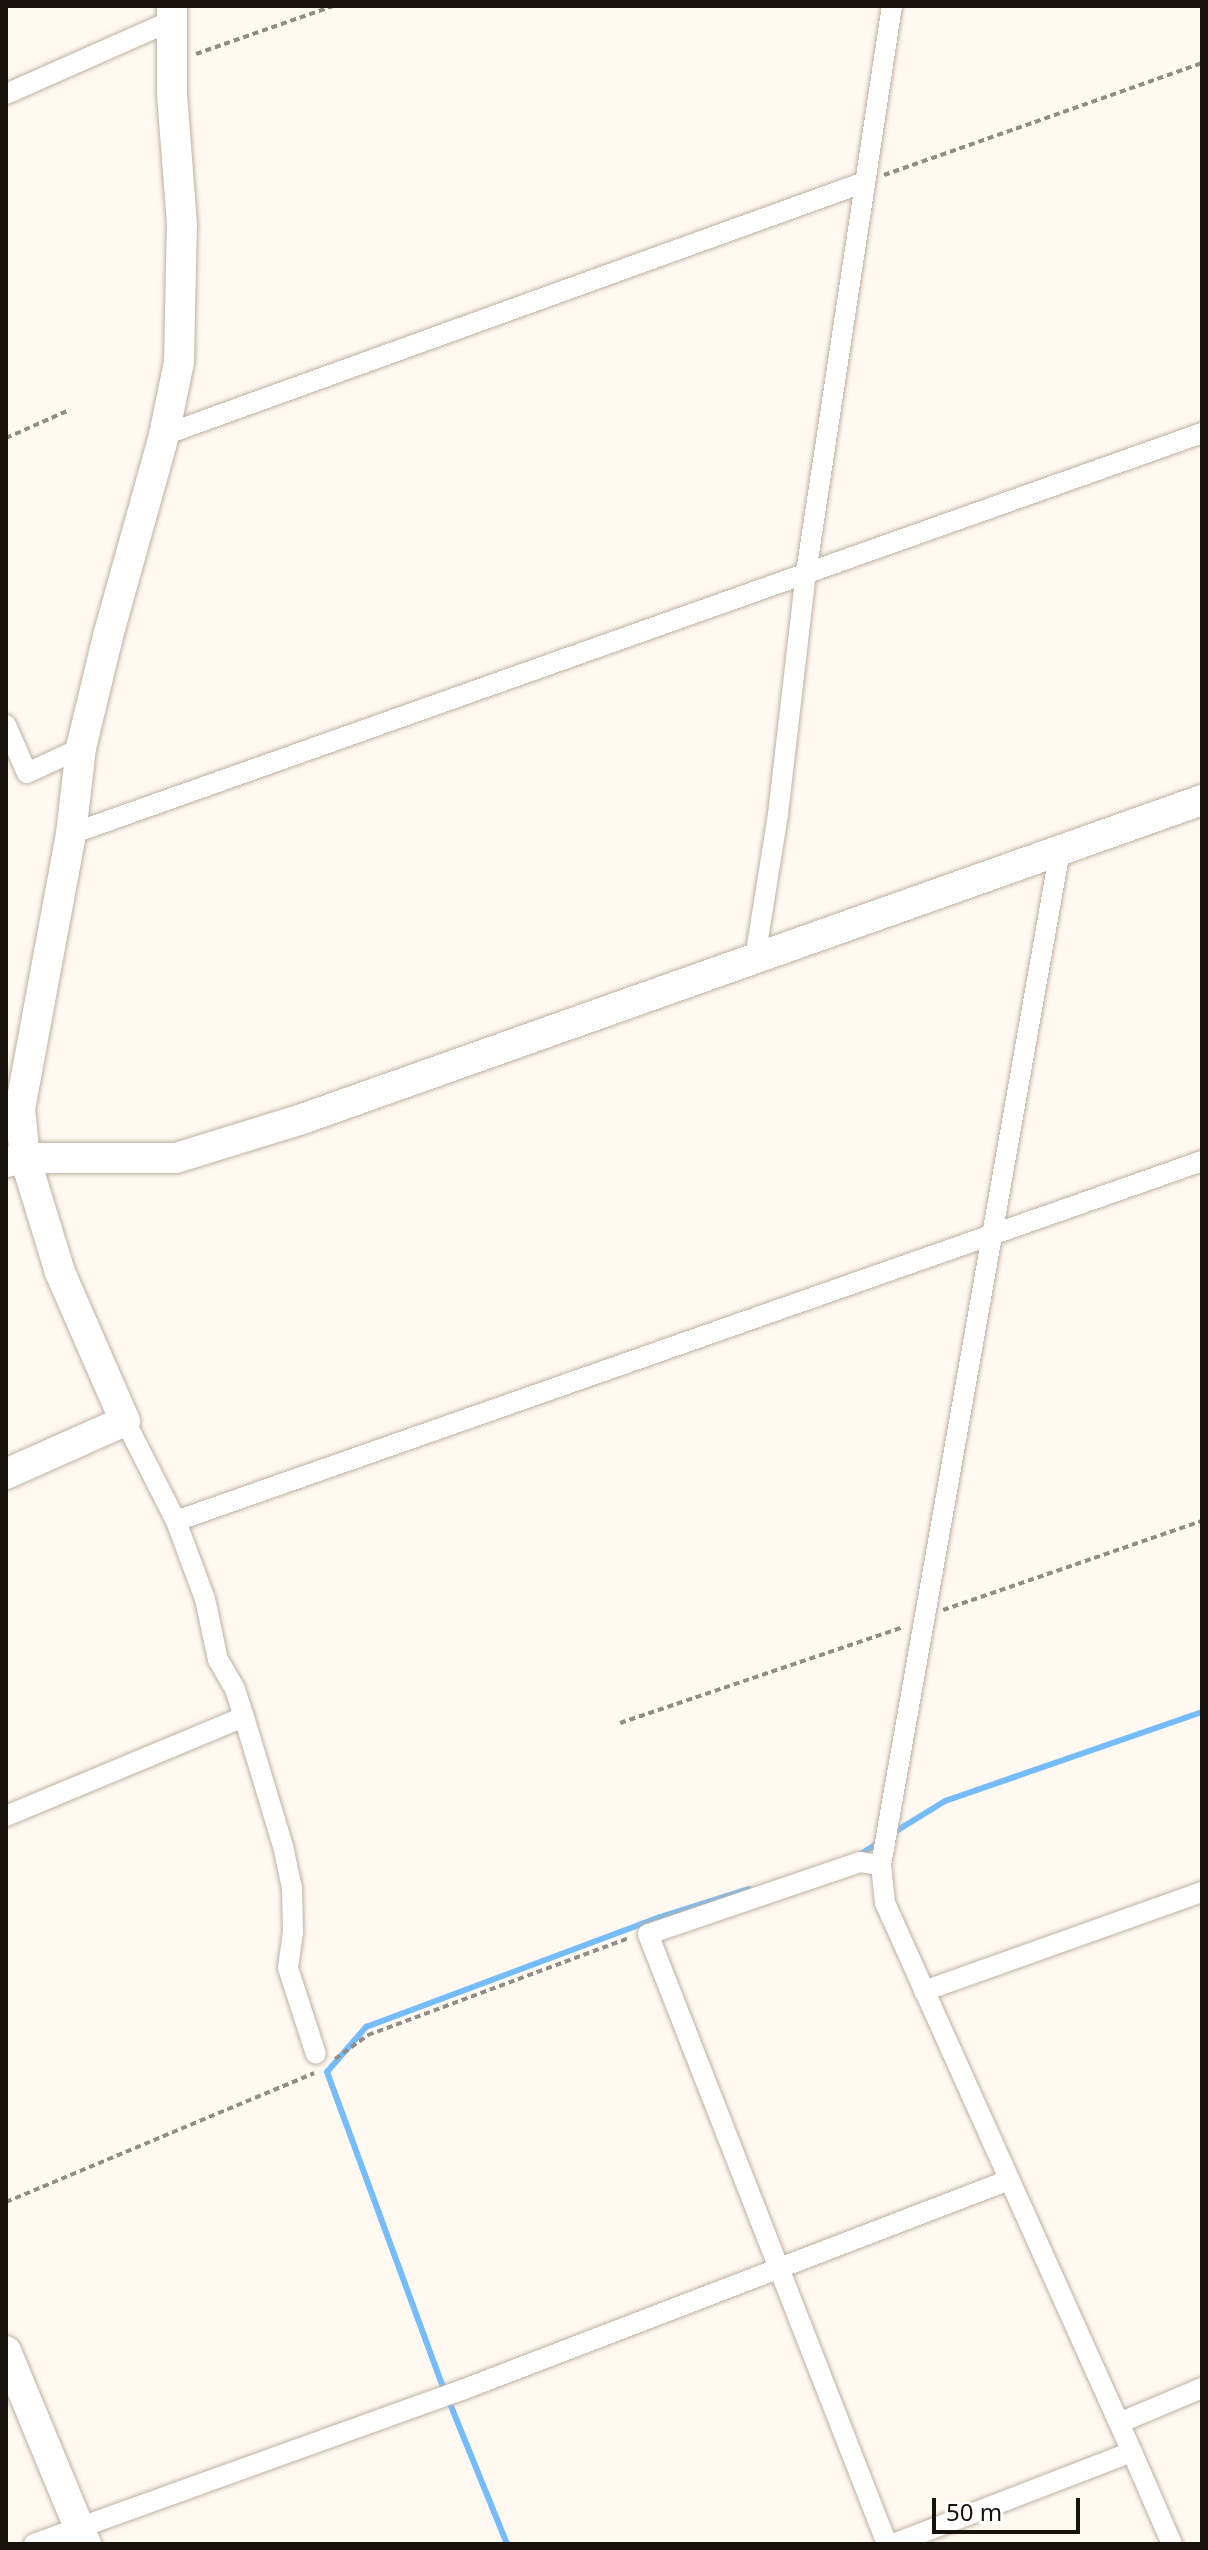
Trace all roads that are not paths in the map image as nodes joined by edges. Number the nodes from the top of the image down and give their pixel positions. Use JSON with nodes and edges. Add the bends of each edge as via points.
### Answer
{"nodes":[{"id":1,"x":892,"y":6,"type":"edge"},
{"id":2,"x":172,"y":14,"type":"edge"},
{"id":3,"x":6,"y":94,"type":"edge"},
{"id":4,"x":865,"y":182,"type":"junction"},
{"id":5,"x":1202,"y":433,"type":"edge"},
{"id":6,"x":164,"y":435,"type":"junction"},
{"id":7,"x":806,"y":573,"type":"junction"},
{"id":8,"x":6,"y":725,"type":"edge"},
{"id":9,"x":81,"y":748,"type":"junction"},
{"id":10,"x":1202,"y":800,"type":"edge"},
{"id":11,"x":71,"y":834,"type":"junction"},
{"id":12,"x":1060,"y":850,"type":"junction"},
{"id":13,"x":755,"y":958,"type":"junction"},
{"id":14,"x":16,"y":1160,"type":"edge"},
{"id":15,"x":1202,"y":1161,"type":"edge"},
{"id":16,"x":994,"y":1234,"type":"junction"},
{"id":17,"x":125,"y":1421,"type":"junction"},
{"id":18,"x":6,"y":1474,"type":"edge"},
{"id":19,"x":176,"y":1521,"type":"junction"},
{"id":20,"x":244,"y":1717,"type":"junction"},
{"id":21,"x":6,"y":1816,"type":"edge"},
{"id":22,"x":881,"y":1865,"type":"junction"},
{"id":23,"x":1202,"y":1892,"type":"edge"},
{"id":24,"x":924,"y":1991,"type":"junction"},
{"id":25,"x":316,"y":2054,"type":"dead end"},
{"id":26,"x":1009,"y":2180,"type":"junction"},
{"id":27,"x":777,"y":2267,"type":"junction"},
{"id":28,"x":6,"y":2351,"type":"edge"},
{"id":29,"x":1202,"y":2388,"type":"edge"},
{"id":30,"x":1119,"y":2423,"type":"junction"},
{"id":31,"x":1132,"y":2452,"type":"junction"},
{"id":32,"x":83,"y":2536,"type":"edge"},
{"id":33,"x":34,"y":2544,"type":"edge"},
{"id":34,"x":887,"y":2544,"type":"edge"},
{"id":35,"x":893,"y":2544,"type":"edge"},
{"id":36,"x":1172,"y":2544,"type":"edge"}],
"edges":[{"from":1,"to":4,"type":"street"},
{"from":2,"to":3,"type":"street"},
{"from":2,"to":6,"type":"street","via":[[182,313],[179,362]]},
{"from":4,"to":6,"type":"street"},
{"from":4,"to":7,"type":"street"},
{"from":5,"to":7,"type":"street"},
{"from":6,"to":9,"type":"street"},
{"from":7,"to":11,"type":"street"},
{"from":7,"to":13,"type":"street"},
{"from":8,"to":9,"type":"street","via":[[27,773]]},
{"from":9,"to":11,"type":"street"},
{"from":10,"to":12,"type":"street"},
{"from":11,"to":14,"type":"street","via":[[20,1109]]},
{"from":12,"to":13,"type":"street"},
{"from":12,"to":16,"type":"street"},
{"from":13,"to":14,"type":"street","via":[[305,1118],[176,1158]]},
{"from":14,"to":17,"type":"street"},
{"from":15,"to":16,"type":"street"},
{"from":16,"to":19,"type":"street"},
{"from":16,"to":22,"type":"street"},
{"from":17,"to":18,"type":"street"},
{"from":17,"to":19,"type":"street"},
{"from":19,"to":20,"type":"street","via":[[205,1599],[218,1660]]},
{"from":20,"to":21,"type":"street"},
{"from":20,"to":25,"type":"street","via":[[292,1888],[288,1968]]},
{"from":22,"to":24,"type":"street","via":[[885,1903]]},
{"from":22,"to":27,"type":"street","via":[[860,1862],[648,1934]]},
{"from":23,"to":24,"type":"street"},
{"from":24,"to":26,"type":"street"},
{"from":26,"to":27,"type":"street"},
{"from":26,"to":30,"type":"street"},
{"from":27,"to":32,"type":"street"},
{"from":27,"to":34,"type":"street"},
{"from":28,"to":32,"type":"street"},
{"from":29,"to":30,"type":"street"},
{"from":30,"to":31,"type":"street"},
{"from":31,"to":35,"type":"street"},
{"from":31,"to":36,"type":"street"},
{"from":32,"to":33,"type":"street"}]}
